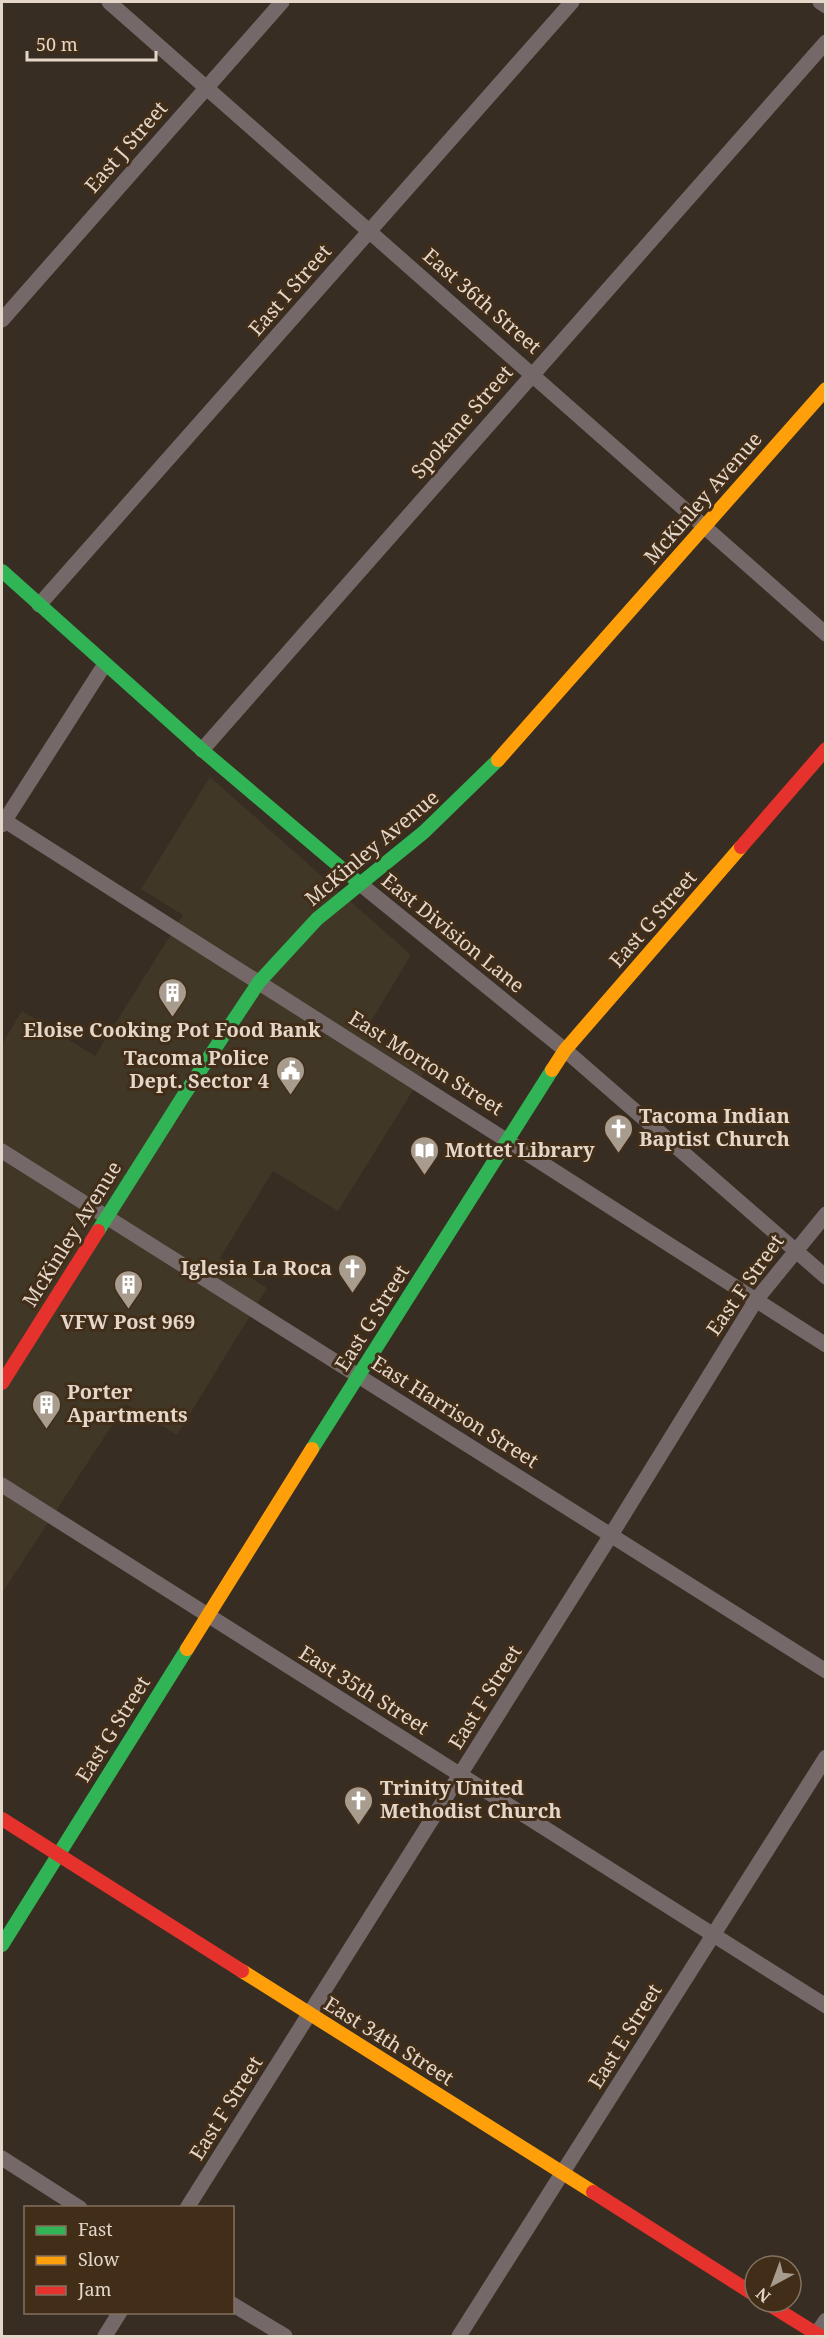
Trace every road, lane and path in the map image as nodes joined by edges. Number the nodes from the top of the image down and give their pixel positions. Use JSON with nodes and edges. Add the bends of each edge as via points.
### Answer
{"nodes":[{"id":1,"x":109,"y":2,"type":"edge"},
{"id":2,"x":282,"y":2,"type":"edge"},
{"id":3,"x":572,"y":2,"type":"edge"},
{"id":4,"x":820,"y":2,"type":"edge"},
{"id":5,"x":825,"y":6,"type":"edge"},
{"id":6,"x":825,"y":42,"type":"edge"},
{"id":7,"x":206,"y":87,"type":"junction"},
{"id":8,"x":370,"y":231,"type":"junction"},
{"id":9,"x":2,"y":320,"type":"edge"},
{"id":10,"x":533,"y":374,"type":"junction"},
{"id":11,"x":825,"y":389,"type":"edge"},
{"id":12,"x":703,"y":527,"type":"junction"},
{"id":13,"x":2,"y":571,"type":"edge"},
{"id":14,"x":39,"y":604,"type":"junction"},
{"id":15,"x":825,"y":634,"type":"edge"},
{"id":16,"x":105,"y":664,"type":"junction"},
{"id":17,"x":825,"y":749,"type":"edge"},
{"id":18,"x":202,"y":750,"type":"junction"},
{"id":19,"x":2,"y":822,"type":"edge"},
{"id":20,"x":359,"y":883,"type":"junction"},
{"id":21,"x":259,"y":982,"type":"junction"},
{"id":22,"x":565,"y":1050,"type":"junction"},
{"id":23,"x":506,"y":1140,"type":"junction"},
{"id":24,"x":2,"y":1151,"type":"edge"},
{"id":25,"x":825,"y":1214,"type":"edge"},
{"id":26,"x":106,"y":1217,"type":"junction"},
{"id":27,"x":794,"y":1251,"type":"junction"},
{"id":28,"x":825,"y":1277,"type":"edge"},
{"id":29,"x":756,"y":1300,"type":"junction"},
{"id":30,"x":825,"y":1345,"type":"edge"},
{"id":31,"x":358,"y":1376,"type":"junction"},
{"id":32,"x":2,"y":1383,"type":"edge"},
{"id":33,"x":2,"y":1485,"type":"edge"},
{"id":34,"x":611,"y":1535,"type":"junction"},
{"id":35,"x":207,"y":1616,"type":"junction"},
{"id":36,"x":825,"y":1671,"type":"edge"},
{"id":37,"x":825,"y":1757,"type":"edge"},
{"id":38,"x":460,"y":1775,"type":"junction"},
{"id":39,"x":2,"y":1819,"type":"edge"},
{"id":40,"x":58,"y":1855,"type":"junction"},
{"id":41,"x":713,"y":1935,"type":"junction"},
{"id":42,"x":2,"y":1945,"type":"edge"},
{"id":43,"x":825,"y":2006,"type":"edge"},
{"id":44,"x":310,"y":2014,"type":"junction"},
{"id":45,"x":2,"y":2158,"type":"edge"},
{"id":46,"x":562,"y":2174,"type":"junction"},
{"id":47,"x":77,"y":2206,"type":"edge"},
{"id":48,"x":188,"y":2206,"type":"edge"},
{"id":49,"x":743,"y":2287,"type":"edge"},
{"id":50,"x":234,"y":2305,"type":"edge"},
{"id":51,"x":119,"y":2314,"type":"edge"},
{"id":52,"x":783,"y":2314,"type":"edge"},
{"id":53,"x":825,"y":2320,"type":"edge"},
{"id":54,"x":817,"y":2336,"type":"edge"},
{"id":55,"x":105,"y":2337,"type":"edge"},
{"id":56,"x":285,"y":2337,"type":"edge"},
{"id":57,"x":459,"y":2337,"type":"edge"}],
"edges":[{"from":1,"to":7,"type":"street","name":"East 36th Street"},
{"from":2,"to":7,"type":"street","name":"East J Street"},
{"from":3,"to":8,"type":"street","name":"East I Street"},
{"from":4,"to":5,"type":"street"},
{"from":6,"to":10,"type":"street","name":"Spokane Street"},
{"from":7,"to":8,"type":"street","name":"East 36th Street"},
{"from":7,"to":9,"type":"street","name":"East J Street"},
{"from":8,"to":10,"type":"street","name":"East 36th Street"},
{"from":8,"to":14,"type":"street","name":"East I Street"},
{"from":10,"to":12,"type":"street","name":"East 36th Street"},
{"from":10,"to":18,"type":"street","name":"Spokane Street"},
{"from":11,"to":12,"type":"street","name":"McKinley Avenue"},
{"from":12,"to":15,"type":"street","name":"East 36th Street"},
{"from":12,"to":20,"type":"street","name":"McKinley Avenue","via":[[485,775],[436,821]]},
{"from":13,"to":14,"type":"street","name":"East Division Lane"},
{"from":14,"to":16,"type":"street","name":"East Division Lane"},
{"from":16,"to":18,"type":"street","name":"East Division Lane"},
{"from":16,"to":19,"type":"street"},
{"from":17,"to":22,"type":"street","name":"East G Street"},
{"from":18,"to":20,"type":"street","name":"East Division Lane"},
{"from":19,"to":21,"type":"street","name":"East Morton Street"},
{"from":20,"to":21,"type":"street","name":"McKinley Avenue","via":[[317,919]]},
{"from":20,"to":22,"type":"street","name":"East Division Lane"},
{"from":21,"to":23,"type":"street","name":"East Morton Street"},
{"from":21,"to":26,"type":"street","name":"McKinley Avenue"},
{"from":22,"to":23,"type":"street","name":"East G Street"},
{"from":22,"to":27,"type":"street","name":"East Division Lane"},
{"from":23,"to":29,"type":"street","name":"East Morton Street"},
{"from":23,"to":31,"type":"street","name":"East G Street"},
{"from":24,"to":26,"type":"street","name":"East Harrison Street"},
{"from":25,"to":27,"type":"street","name":"East F Street"},
{"from":26,"to":31,"type":"street","name":"East Harrison Street"},
{"from":26,"to":32,"type":"street","name":"McKinley Avenue"},
{"from":27,"to":28,"type":"street","name":"East Division Lane"},
{"from":27,"to":29,"type":"street","name":"East F Street"},
{"from":29,"to":30,"type":"street","name":"East Morton Street"},
{"from":29,"to":34,"type":"street","name":"East F Street"},
{"from":31,"to":34,"type":"street","name":"East Harrison Street"},
{"from":31,"to":35,"type":"street","name":"East G Street"},
{"from":33,"to":35,"type":"street","name":"East 35th Street"},
{"from":34,"to":36,"type":"street","name":"East Harrison Street"},
{"from":34,"to":38,"type":"street","name":"East F Street"},
{"from":35,"to":38,"type":"street","name":"East 35th Street"},
{"from":35,"to":40,"type":"street","name":"East G Street"},
{"from":37,"to":41,"type":"street","name":"East E Street"},
{"from":38,"to":41,"type":"street","name":"East 35th Street"},
{"from":38,"to":44,"type":"street","name":"East F Street"},
{"from":39,"to":40,"type":"street","name":"East 34th Street"},
{"from":40,"to":42,"type":"street","name":"East G Street"},
{"from":40,"to":44,"type":"street","name":"East 34th Street"},
{"from":41,"to":43,"type":"street","name":"East 35th Street"},
{"from":41,"to":46,"type":"street","name":"East E Street"},
{"from":44,"to":46,"type":"street","name":"East 34th Street"},
{"from":44,"to":48,"type":"street","name":"East F Street"},
{"from":45,"to":47,"type":"street"},
{"from":46,"to":49,"type":"street","name":"East 34th Street"},
{"from":46,"to":57,"type":"street","name":"East E Street"},
{"from":50,"to":56,"type":"street"},
{"from":51,"to":55,"type":"street"},
{"from":52,"to":54,"type":"street"},
{"from":53,"to":54,"type":"street"}]}
